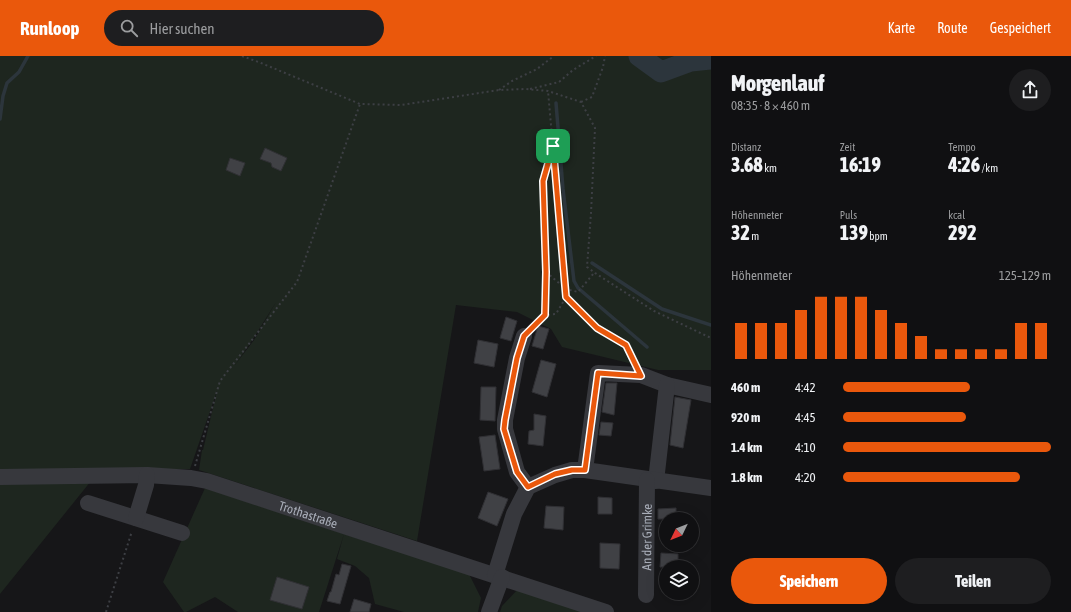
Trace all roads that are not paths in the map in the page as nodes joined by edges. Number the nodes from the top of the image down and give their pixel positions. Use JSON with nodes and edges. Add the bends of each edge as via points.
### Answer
{"nodes":[{"id":1,"x":524,"y":336,"type":"road end"},
{"id":2,"x":667,"y":385,"type":"junction"},
{"id":3,"x":711,"y":395,"type":"edge"},
{"id":4,"x":585,"y":470,"type":"junction"},
{"id":5,"x":147,"y":475,"type":"junction"},
{"id":6,"x":0,"y":477,"type":"edge"},
{"id":7,"x":651,"y":480,"type":"junction"},
{"id":8,"x":528,"y":487,"type":"junction"},
{"id":9,"x":711,"y":488,"type":"edge"},
{"id":10,"x":88,"y":503,"type":"dead end"},
{"id":11,"x":136,"y":518,"type":"junction"},
{"id":12,"x":182,"y":533,"type":"dead end"},
{"id":13,"x":498,"y":576,"type":"junction"},
{"id":14,"x":646,"y":595,"type":"dead end"},
{"id":15,"x":489,"y":612,"type":"edge"},
{"id":16,"x":606,"y":612,"type":"edge"}],
"edges":[{"from":1,"to":8,"type":"street","via":[[517,358],[504,429],[517,472]]},
{"from":2,"to":3,"type":"street"},
{"from":2,"to":4,"type":"street","via":[[641,376],[598,373]]},
{"from":2,"to":7,"type":"street","name":"An der Grimke"},
{"from":4,"to":7,"type":"street"},
{"from":4,"to":8,"type":"street","via":[[555,474]]},
{"from":5,"to":6,"type":"street","name":"Trothastraße"},
{"from":5,"to":11,"type":"street"},
{"from":5,"to":13,"type":"street","name":"Trothastraße","via":[[191,478],[222,486]]},
{"from":7,"to":9,"type":"street"},
{"from":7,"to":14,"type":"street","name":"An der Grimke"},
{"from":8,"to":13,"type":"street","via":[[514,514]]},
{"from":10,"to":11,"type":"street"},
{"from":11,"to":12,"type":"street"},
{"from":13,"to":15,"type":"street"},
{"from":13,"to":16,"type":"street","name":"Trothastraße"}]}
